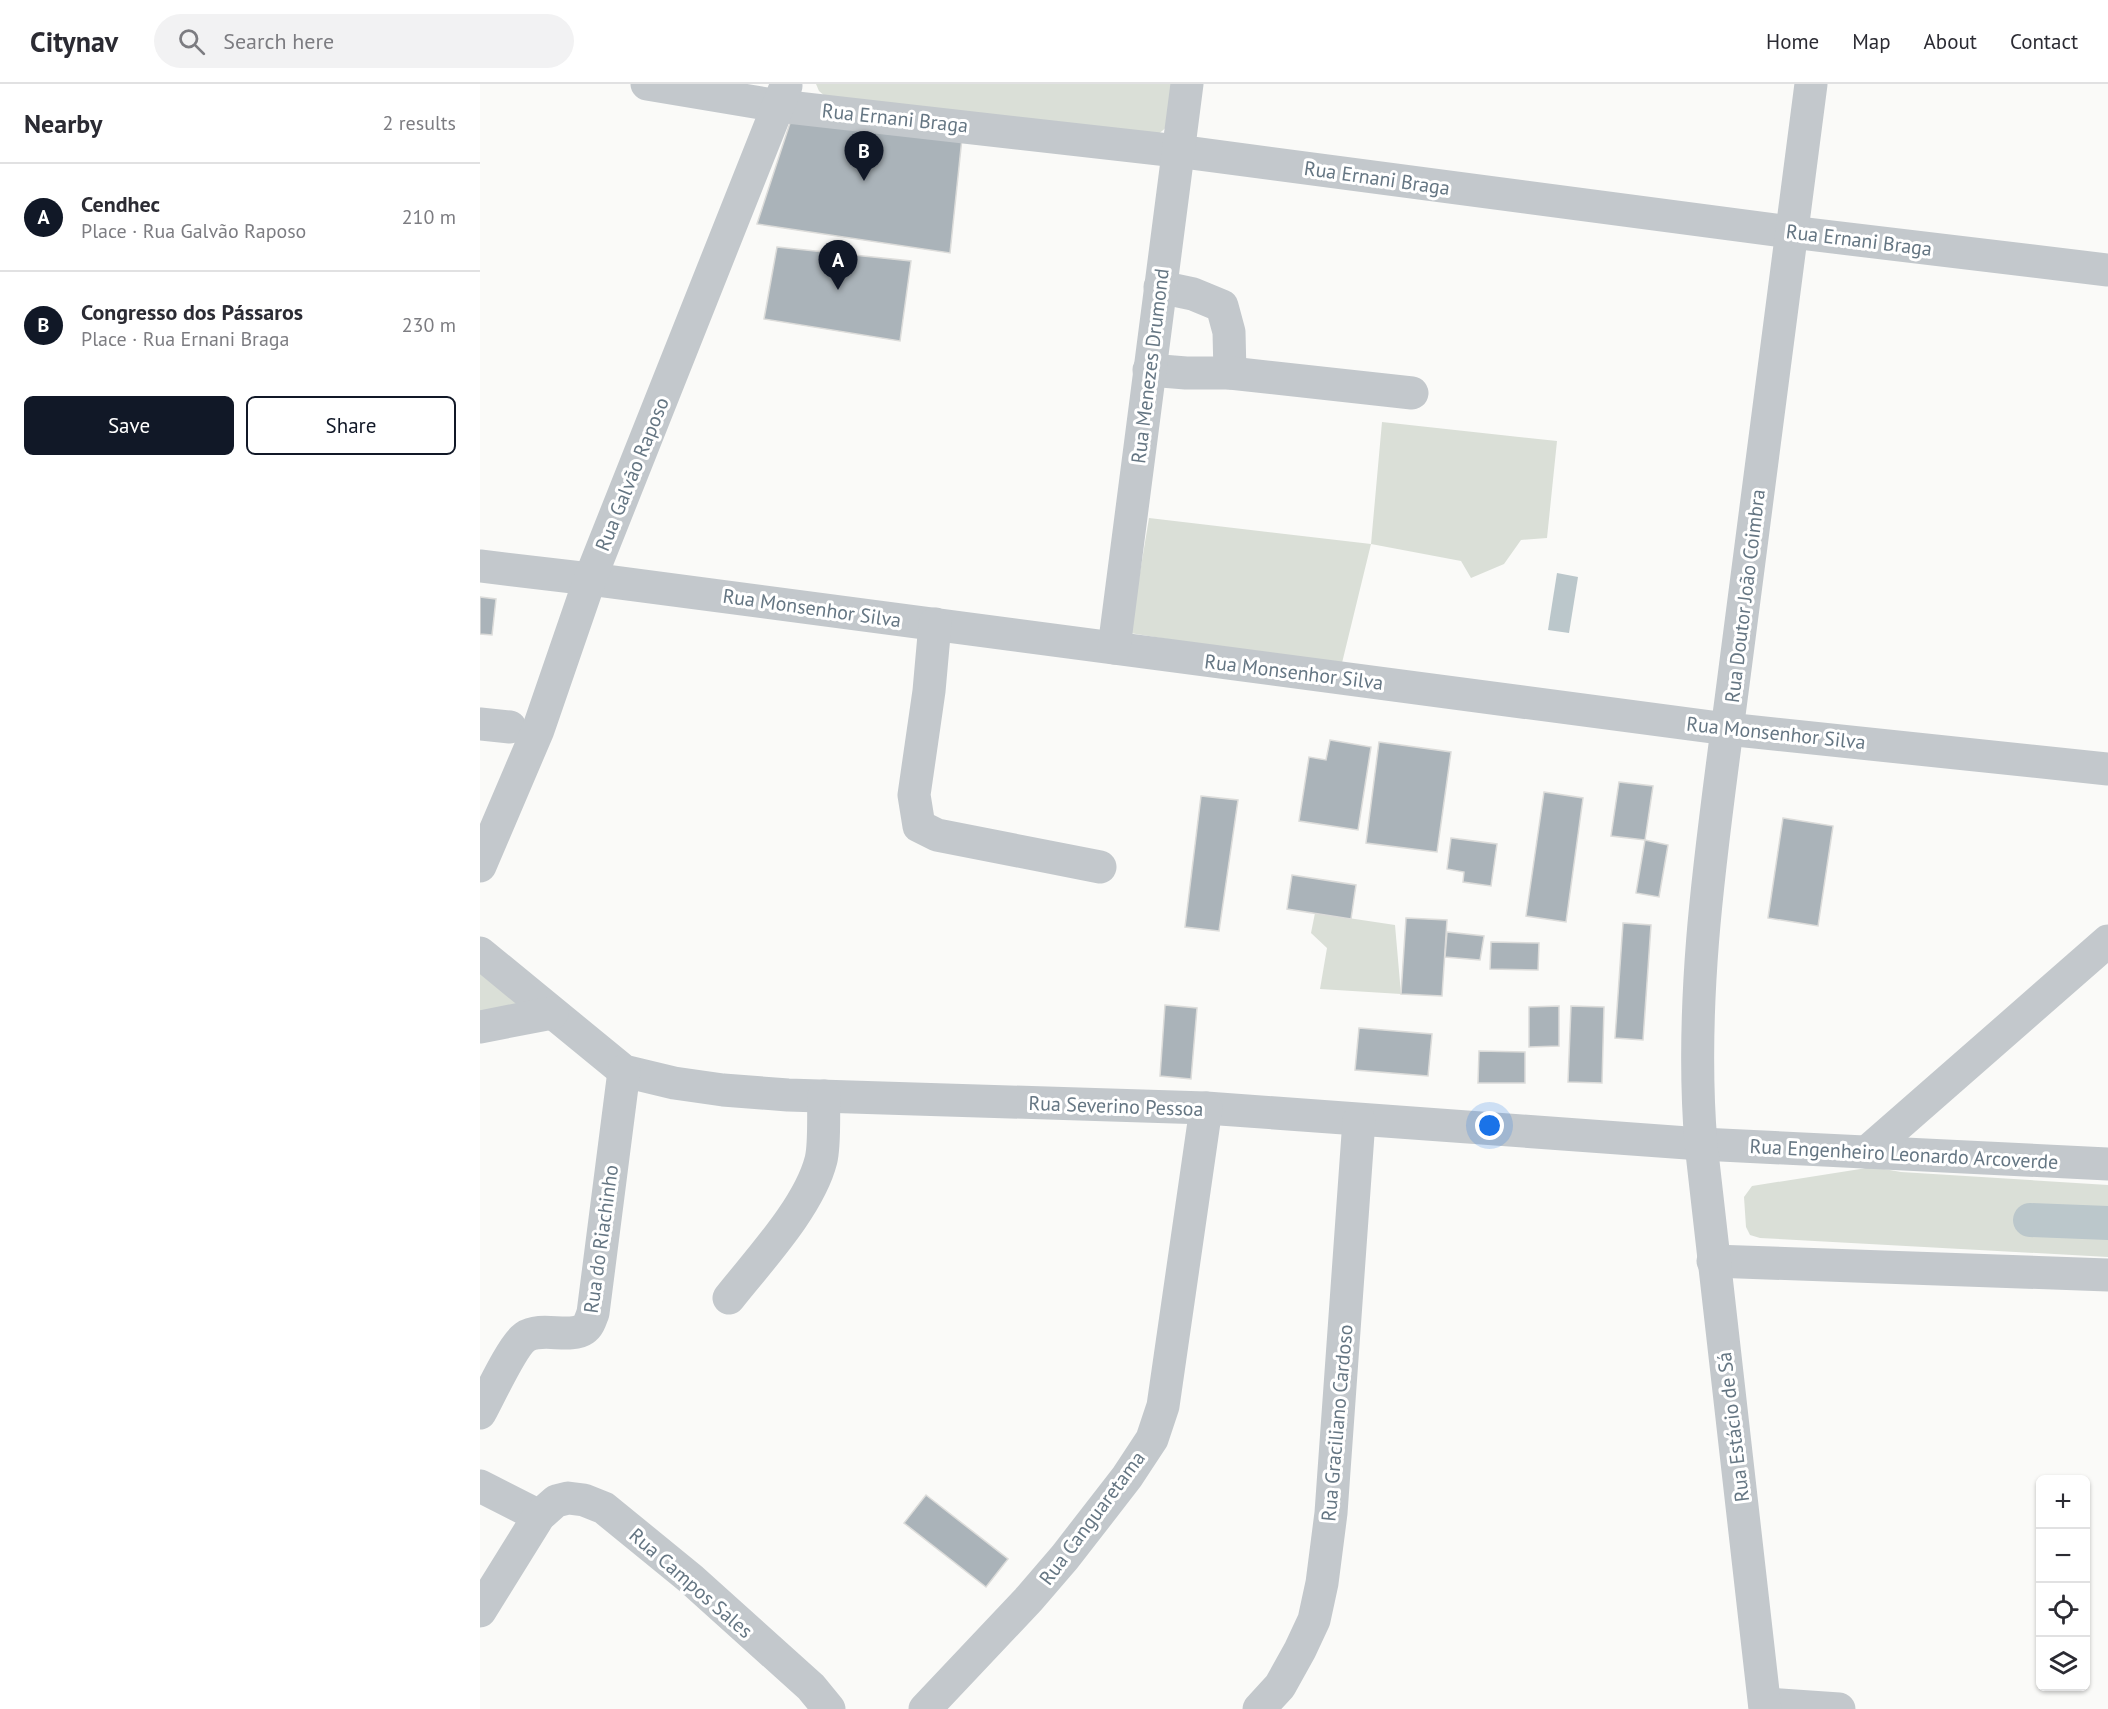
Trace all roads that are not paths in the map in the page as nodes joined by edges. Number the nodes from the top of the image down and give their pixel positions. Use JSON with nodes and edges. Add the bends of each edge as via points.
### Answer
{"nodes":[{"id":1,"x":647,"y":84,"type":"edge"},
{"id":2,"x":1187,"y":84,"type":"edge"},
{"id":3,"x":1811,"y":84,"type":"edge"},
{"id":4,"x":783,"y":95,"type":"edge"},
{"id":5,"x":1177,"y":151,"type":"junction"},
{"id":6,"x":1791,"y":232,"type":"junction"},
{"id":7,"x":2108,"y":270,"type":"edge"},
{"id":8,"x":1160,"y":287,"type":"junction"},
{"id":9,"x":1149,"y":370,"type":"junction"},
{"id":10,"x":1230,"y":373,"type":"junction"},
{"id":11,"x":1412,"y":393,"type":"dead end"},
{"id":12,"x":480,"y":566,"type":"edge"},
{"id":13,"x":590,"y":579,"type":"junction"},
{"id":14,"x":935,"y":624,"type":"junction"},
{"id":15,"x":1114,"y":648,"type":"junction"},
{"id":16,"x":1727,"y":729,"type":"junction"},
{"id":17,"x":2108,"y":769,"type":"edge"},
{"id":18,"x":480,"y":866,"type":"edge"},
{"id":19,"x":1100,"y":867,"type":"dead end"},
{"id":20,"x":2108,"y":941,"type":"edge"},
{"id":21,"x":480,"y":953,"type":"edge"},
{"id":22,"x":552,"y":1012,"type":"junction"},
{"id":23,"x":480,"y":1027,"type":"edge"},
{"id":24,"x":624,"y":1071,"type":"junction"},
{"id":25,"x":824,"y":1095,"type":"junction"},
{"id":26,"x":1206,"y":1108,"type":"junction"},
{"id":27,"x":1359,"y":1120,"type":"junction"},
{"id":28,"x":1701,"y":1144,"type":"junction"},
{"id":29,"x":1867,"y":1152,"type":"junction"},
{"id":30,"x":2108,"y":1164,"type":"edge"},
{"id":31,"x":1713,"y":1261,"type":"junction"},
{"id":32,"x":2108,"y":1275,"type":"edge"},
{"id":33,"x":729,"y":1298,"type":"dead end"},
{"id":34,"x":480,"y":1413,"type":"edge"},
{"id":35,"x":480,"y":1486,"type":"edge"},
{"id":36,"x":539,"y":1516,"type":"junction"},
{"id":37,"x":480,"y":1611,"type":"edge"},
{"id":38,"x":1765,"y":1706,"type":"edge"},
{"id":39,"x":829,"y":1709,"type":"edge"},
{"id":40,"x":925,"y":1709,"type":"edge"},
{"id":41,"x":1259,"y":1709,"type":"edge"},
{"id":42,"x":1839,"y":1709,"type":"edge"}],
"edges":[{"from":1,"to":4,"type":"street","name":"Rua Ernani Braga"},
{"from":2,"to":5,"type":"street","name":"Rua Menezes Drumond"},
{"from":3,"to":6,"type":"street","name":"Rua Doutor João Coimbra"},
{"from":4,"to":5,"type":"street","name":"Rua Ernani Braga"},
{"from":4,"to":13,"type":"street","name":"Rua Galvão Raposo"},
{"from":5,"to":6,"type":"street","name":"Rua Ernani Braga"},
{"from":5,"to":8,"type":"street","name":"Rua Menezes Drumond"},
{"from":6,"to":7,"type":"street","name":"Rua Ernani Braga"},
{"from":6,"to":16,"type":"street","name":"Rua Doutor João Coimbra"},
{"from":8,"to":9,"type":"street","name":"Rua Menezes Drumond"},
{"from":8,"to":10,"type":"street","via":[[1222,306],[1229,333]]},
{"from":9,"to":10,"type":"street"},
{"from":9,"to":15,"type":"street","name":"Rua Menezes Drumond"},
{"from":10,"to":11,"type":"street"},
{"from":12,"to":13,"type":"street","name":"Rua Monsenhor Silva"},
{"from":13,"to":14,"type":"street","name":"Rua Monsenhor Silva"},
{"from":13,"to":18,"type":"street","name":"Rua Galvão Raposo","via":[[538,730]]},
{"from":14,"to":15,"type":"street","name":"Rua Monsenhor Silva"},
{"from":14,"to":19,"type":"street","via":[[914,795],[920,826],[937,835]]},
{"from":15,"to":16,"type":"street","name":"Rua Monsenhor Silva"},
{"from":16,"to":17,"type":"street","name":"Rua Monsenhor Silva"},
{"from":16,"to":28,"type":"street","name":"Rua Doutor João Coimbra","via":[[1702,940],[1697,1041]]},
{"from":20,"to":29,"type":"street"},
{"from":21,"to":22,"type":"street","name":"Rua Severino Pessoa"},
{"from":22,"to":23,"type":"street"},
{"from":22,"to":24,"type":"street","name":"Rua Severino Pessoa"},
{"from":24,"to":25,"type":"street","name":"Rua Severino Pessoa","via":[[723,1090]]},
{"from":24,"to":34,"type":"street","name":"Rua do Riachinho","via":[[593,1313],[588,1326],[574,1332],[524,1337]]},
{"from":25,"to":26,"type":"street","name":"Rua Severino Pessoa"},
{"from":25,"to":33,"type":"street","via":[[822,1160],[807,1195]]},
{"from":26,"to":27,"type":"street","name":"Rua Severino Pessoa"},
{"from":26,"to":40,"type":"street","name":"Rua Canguaretama","via":[[1163,1406],[1152,1439],[1065,1557]]},
{"from":27,"to":28,"type":"street","name":"Rua Severino Pessoa"},
{"from":27,"to":41,"type":"street","name":"Rua Graciliano Cardoso","via":[[1331,1513],[1322,1582],[1314,1620],[1300,1650],[1280,1686]]},
{"from":28,"to":29,"type":"street","name":"Rua Engenheiro Leonardo Arcoverde"},
{"from":28,"to":31,"type":"street","name":"Rua Estácio de Sá"},
{"from":29,"to":30,"type":"street","name":"Rua Engenheiro Leonardo Arcoverde"},
{"from":31,"to":32,"type":"street"},
{"from":31,"to":38,"type":"street","name":"Rua Estácio de Sá"},
{"from":35,"to":36,"type":"street"},
{"from":36,"to":37,"type":"street"},
{"from":36,"to":39,"type":"street","name":"Rua Campos Sales","via":[[568,1498],[604,1508],[691,1579],[811,1687]]},
{"from":38,"to":42,"type":"street"}]}
